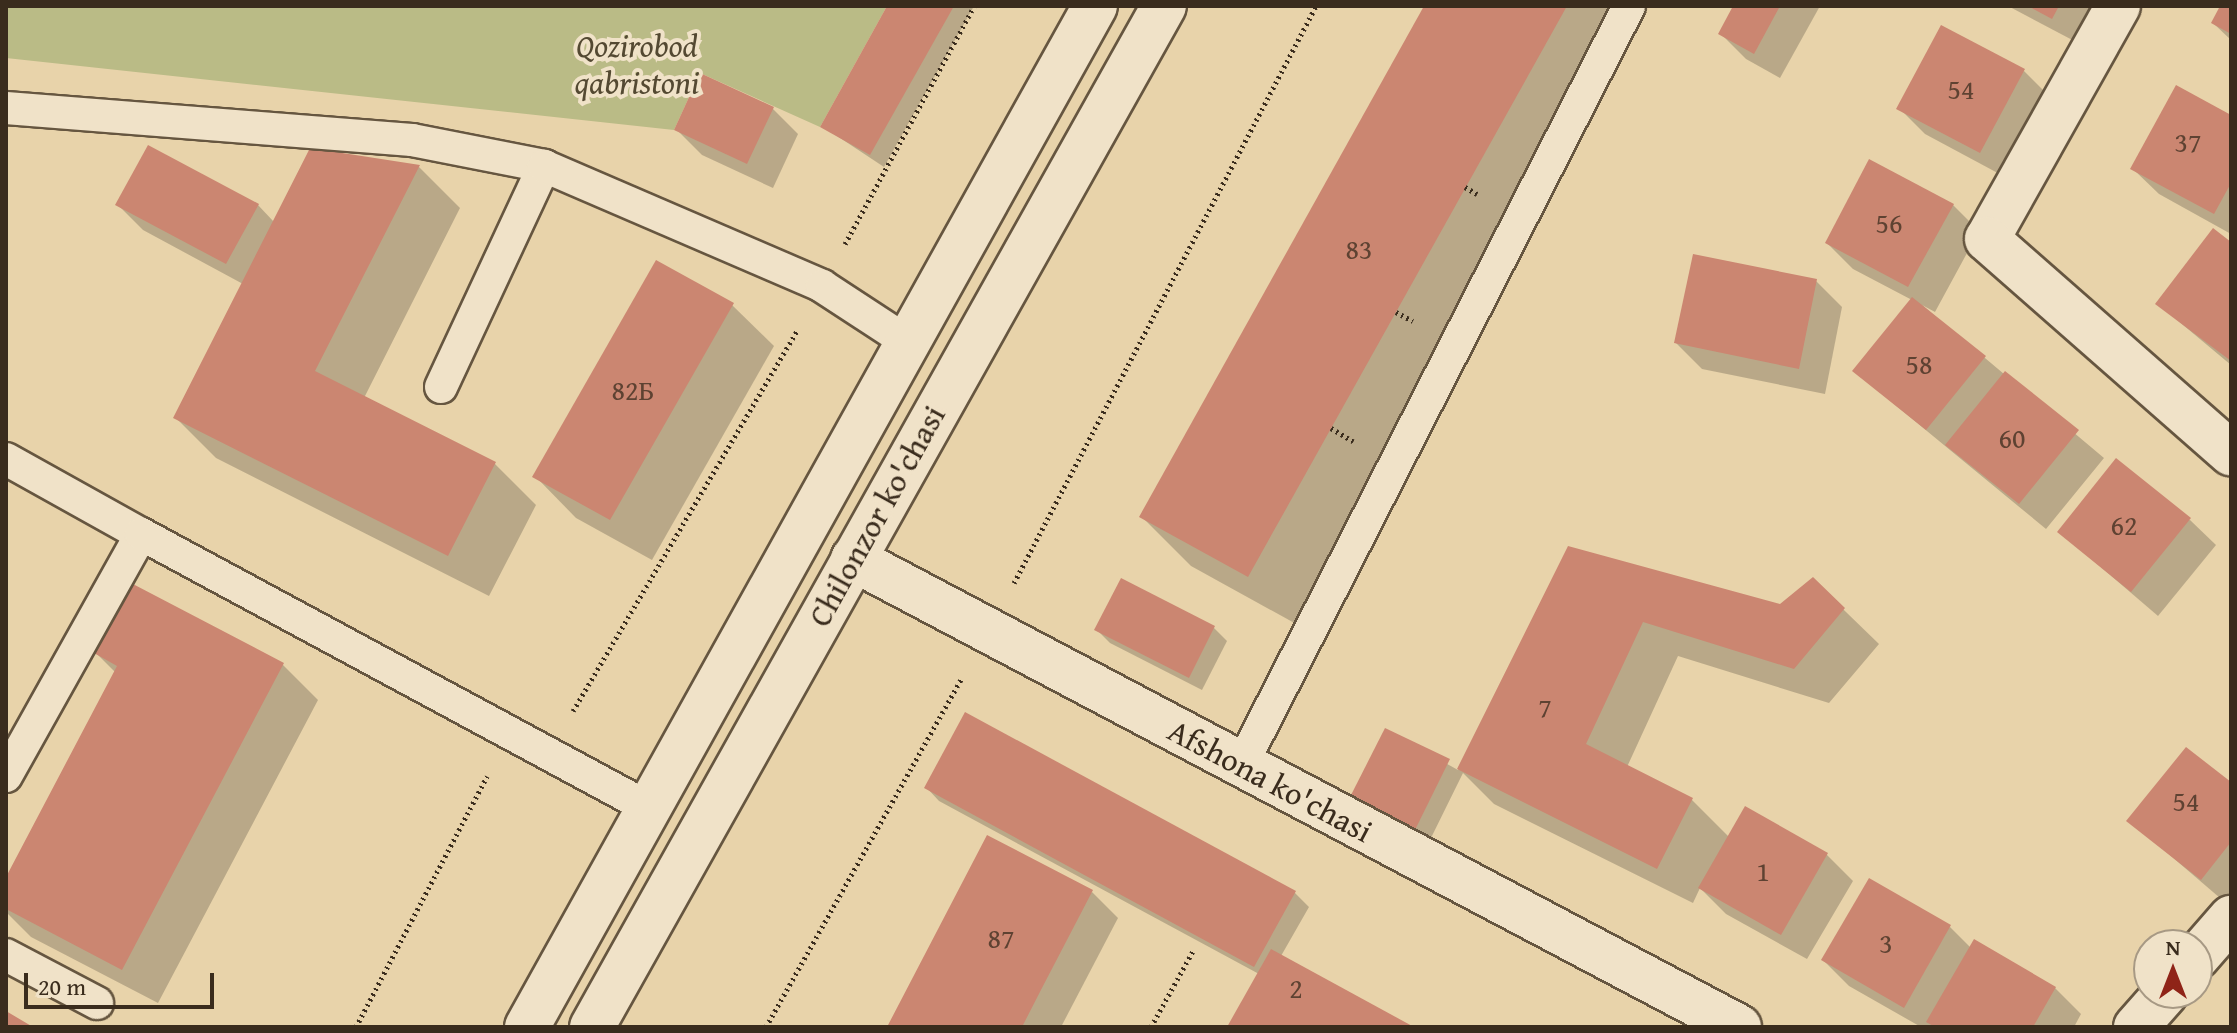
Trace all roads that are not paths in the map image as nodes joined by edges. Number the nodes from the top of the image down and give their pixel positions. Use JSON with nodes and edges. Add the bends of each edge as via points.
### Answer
{"nodes":[{"id":1,"x":1095,"y":6,"type":"edge"},
{"id":2,"x":1164,"y":6,"type":"edge"},
{"id":3,"x":1629,"y":6,"type":"edge"},
{"id":4,"x":2118,"y":6,"type":"edge"},
{"id":5,"x":6,"y":108,"type":"edge"},
{"id":6,"x":544,"y":166,"type":"junction"},
{"id":7,"x":909,"y":343,"type":"junction"},
{"id":8,"x":441,"y":387,"type":"dead end"},
{"id":9,"x":2231,"y":453,"type":"edge"},
{"id":10,"x":6,"y":459,"type":"edge"},
{"id":11,"x":804,"y":532,"type":"junction"},
{"id":12,"x":141,"y":534,"type":"junction"},
{"id":13,"x":853,"y":559,"type":"junction"},
{"id":14,"x":1241,"y":766,"type":"junction"},
{"id":15,"x":6,"y":776,"type":"edge"},
{"id":16,"x":649,"y":808,"type":"junction"},
{"id":17,"x":2231,"y":918,"type":"edge"},
{"id":18,"x":2213,"y":939,"type":"edge"},
{"id":19,"x":6,"y":955,"type":"edge"},
{"id":20,"x":97,"y":1003,"type":"dead end"},
{"id":21,"x":2152,"y":1009,"type":"edge"},
{"id":22,"x":527,"y":1027,"type":"edge"},
{"id":23,"x":592,"y":1027,"type":"edge"},
{"id":24,"x":1739,"y":1027,"type":"edge"},
{"id":25,"x":2136,"y":1027,"type":"edge"}],
"edges":[{"from":1,"to":7,"type":"main road","name":"Chilonzor ko'chasi"},
{"from":2,"to":13,"type":"main road","name":"Chilonzor ko'chasi"},
{"from":3,"to":14,"type":"lane"},
{"from":4,"to":9,"type":"main road","via":[[1987,239]]},
{"from":5,"to":6,"type":"lane","via":[[412,140]]},
{"from":6,"to":7,"type":"lane","via":[[822,286]]},
{"from":6,"to":8,"type":"lane"},
{"from":7,"to":11,"type":"main road","name":"Chilonzor ko'chasi"},
{"from":10,"to":12,"type":"lane"},
{"from":11,"to":13,"type":"main road","name":"Afshona ko'chasi"},
{"from":11,"to":16,"type":"main road","name":"Chilonzor ko'chasi"},
{"from":12,"to":15,"type":"lane"},
{"from":12,"to":16,"type":"lane"},
{"from":13,"to":14,"type":"main road","name":"Afshona ko'chasi"},
{"from":13,"to":23,"type":"main road","name":"Chilonzor ko'chasi"},
{"from":14,"to":24,"type":"main road","name":"Afshona ko'chasi"},
{"from":16,"to":22,"type":"main road","name":"Chilonzor ko'chasi"},
{"from":17,"to":18,"type":"main road"},
{"from":19,"to":20,"type":"lane"},
{"from":21,"to":25,"type":"main road"}]}
